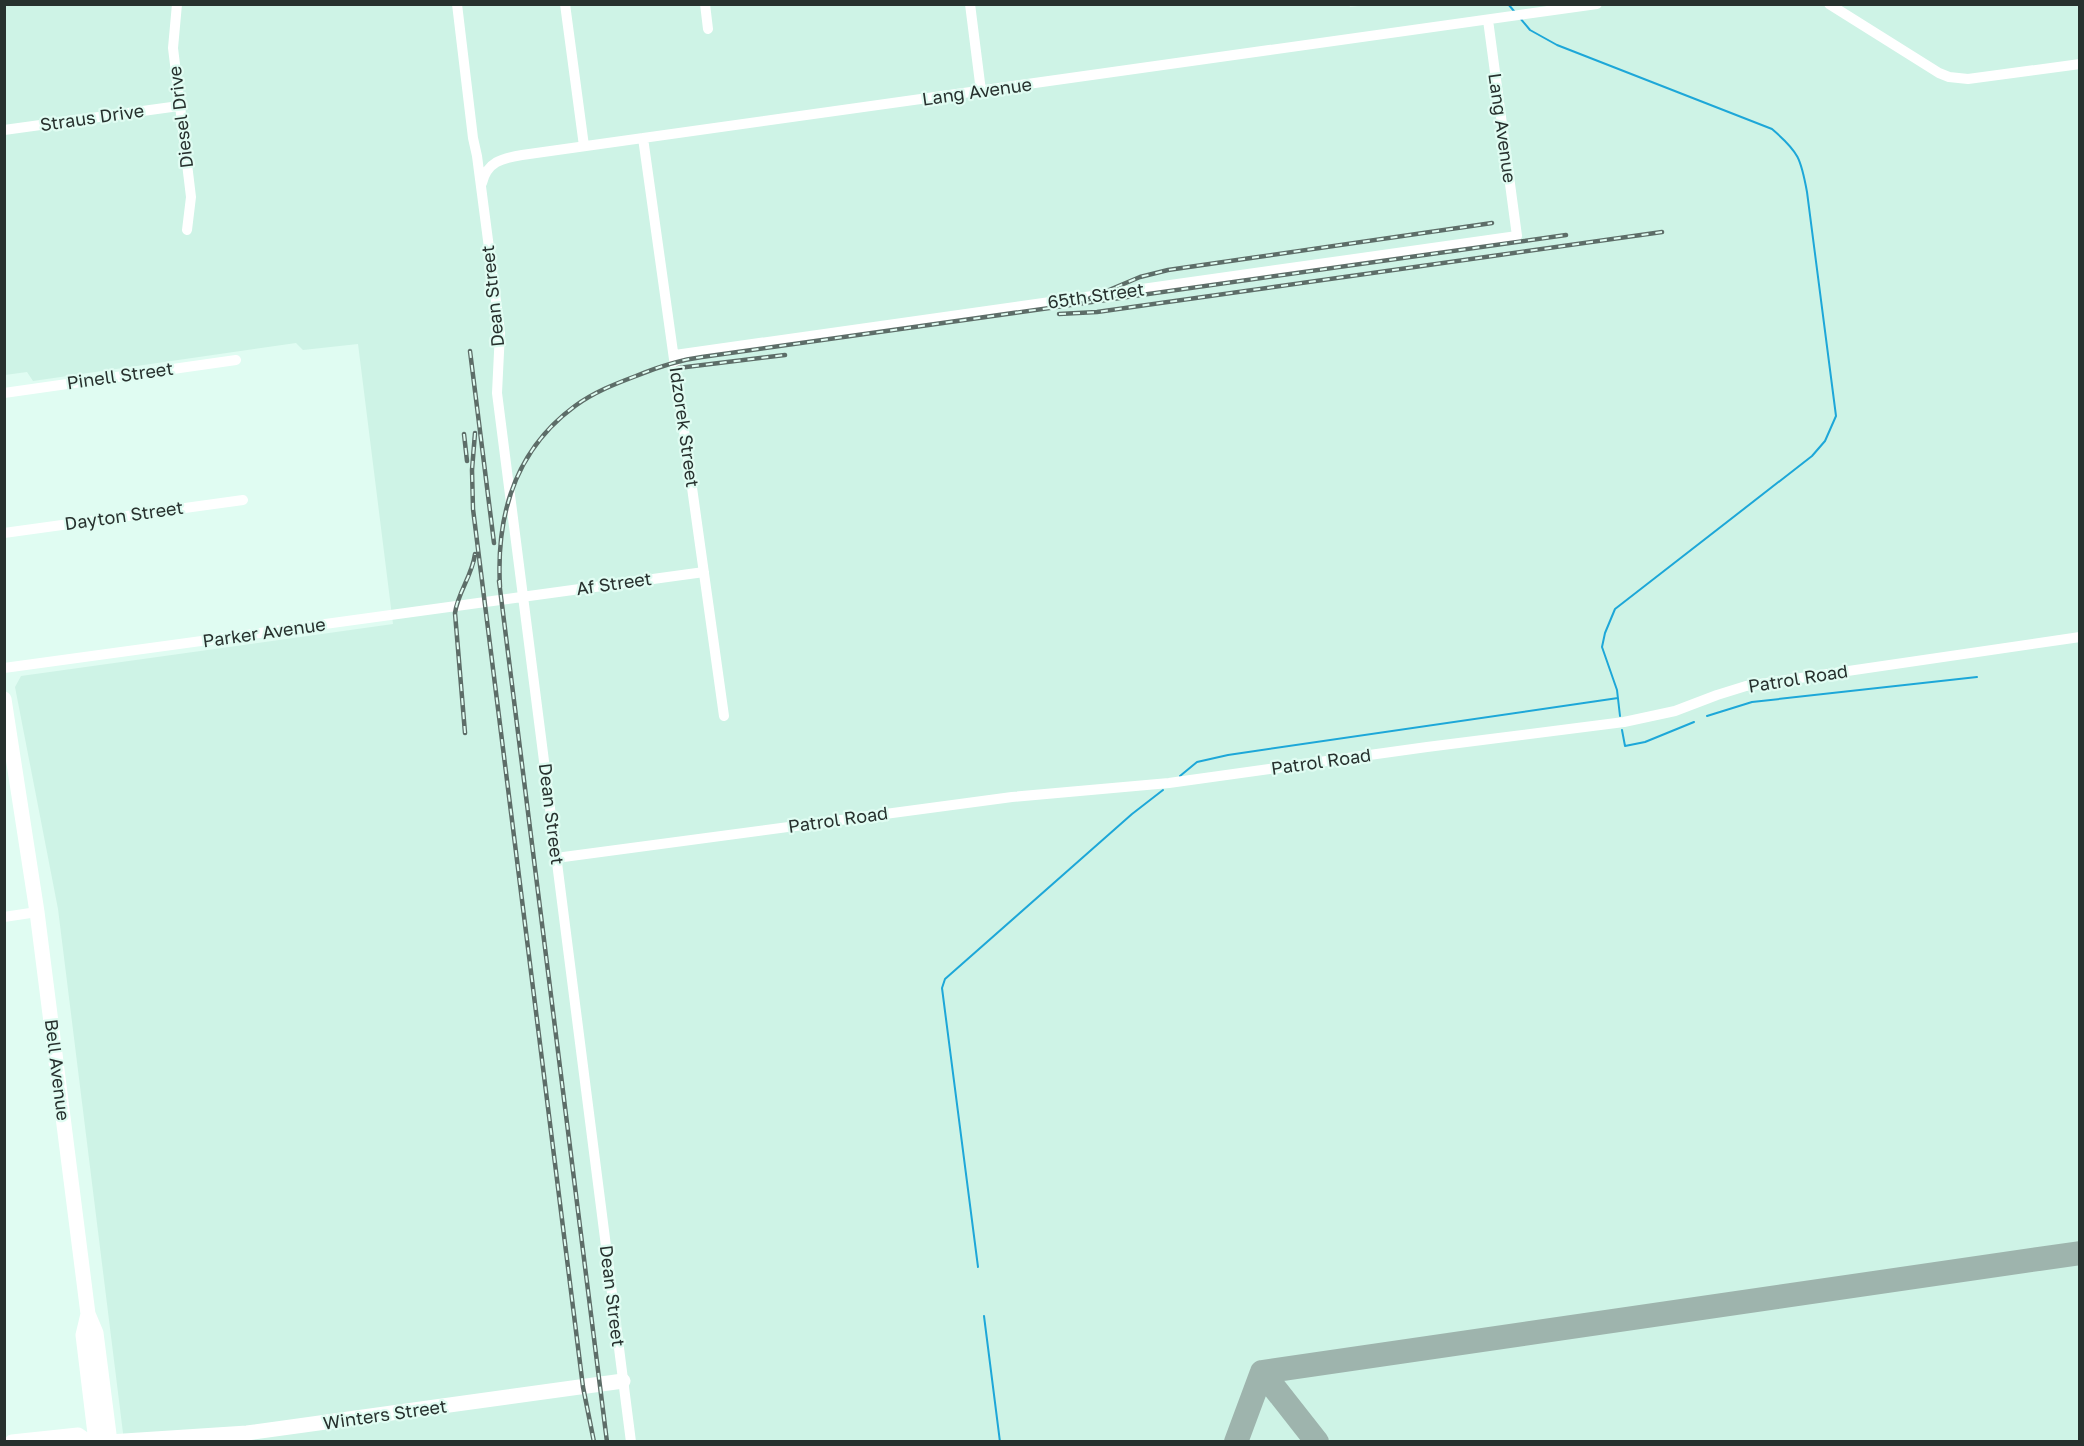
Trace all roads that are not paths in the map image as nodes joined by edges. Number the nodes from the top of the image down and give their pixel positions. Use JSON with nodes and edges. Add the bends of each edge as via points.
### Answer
{"nodes":[{"id":1,"x":177,"y":4,"type":"edge"},
{"id":2,"x":457,"y":4,"type":"edge"},
{"id":3,"x":565,"y":4,"type":"edge"},
{"id":4,"x":705,"y":4,"type":"edge"},
{"id":5,"x":970,"y":4,"type":"edge"},
{"id":6,"x":1597,"y":4,"type":"edge"},
{"id":7,"x":1829,"y":4,"type":"edge"},
{"id":8,"x":1488,"y":20,"type":"junction"},
{"id":9,"x":708,"y":29,"type":"dead end"},
{"id":10,"x":2079,"y":64,"type":"edge"},
{"id":11,"x":981,"y":91,"type":"junction"},
{"id":12,"x":179,"y":106,"type":"junction"},
{"id":13,"x":4,"y":130,"type":"edge"},
{"id":14,"x":644,"y":138,"type":"junction"},
{"id":15,"x":584,"y":146,"type":"junction"},
{"id":16,"x":481,"y":186,"type":"junction"},
{"id":17,"x":187,"y":230,"type":"dead end"},
{"id":18,"x":1517,"y":236,"type":"joint"},
{"id":19,"x":675,"y":355,"type":"junction"},
{"id":20,"x":236,"y":360,"type":"dead end"},
{"id":21,"x":4,"y":393,"type":"edge"},
{"id":22,"x":243,"y":500,"type":"dead end"},
{"id":23,"x":4,"y":533,"type":"edge"},
{"id":24,"x":704,"y":572,"type":"junction"},
{"id":25,"x":523,"y":596,"type":"junction"},
{"id":26,"x":2079,"y":637,"type":"edge"},
{"id":27,"x":4,"y":668,"type":"edge"},
{"id":28,"x":4,"y":699,"type":"edge"},
{"id":29,"x":724,"y":716,"type":"dead end"},
{"id":30,"x":556,"y":858,"type":"junction"},
{"id":31,"x":37,"y":912,"type":"junction"},
{"id":32,"x":4,"y":917,"type":"edge"},
{"id":33,"x":88,"y":1314,"type":"junction"},
{"id":34,"x":623,"y":1381,"type":"junction"},
{"id":35,"x":12,"y":1442,"type":"edge"},
{"id":36,"x":88,"y":1442,"type":"edge"},
{"id":37,"x":96,"y":1442,"type":"edge"},
{"id":38,"x":110,"y":1442,"type":"edge"},
{"id":39,"x":631,"y":1442,"type":"edge"}],
"edges":[{"from":1,"to":12,"type":"street","name":"Diesel Drive","via":[[173,48]]},
{"from":2,"to":16,"type":"street","name":"Dean Street"},
{"from":3,"to":15,"type":"street"},
{"from":4,"to":9,"type":"street"},
{"from":5,"to":11,"type":"street"},
{"from":6,"to":8,"type":"street","name":"Lang Avenue"},
{"from":7,"to":10,"type":"street","via":[[1949,77],[1968,79]]},
{"from":8,"to":11,"type":"street","name":"Lang Avenue"},
{"from":8,"to":18,"type":"street","name":"Lang Avenue"},
{"from":11,"to":14,"type":"street","name":"Lang Avenue"},
{"from":12,"to":13,"type":"street","name":"Straus Drive"},
{"from":12,"to":17,"type":"street","name":"Diesel Drive","via":[[190,197]]},
{"from":14,"to":15,"type":"street","name":"Lang Avenue"},
{"from":14,"to":19,"type":"street","name":"Idzorek Street"},
{"from":15,"to":16,"type":"street","name":"Lang Avenue","via":[[500,159],[486,171]]},
{"from":16,"to":25,"type":"street","name":"Dean Street","via":[[500,332],[497,393]]},
{"from":18,"to":19,"type":"street","name":"65th Street"},
{"from":19,"to":24,"type":"street","name":"Idzorek Street"},
{"from":20,"to":21,"type":"street","name":"Pinell Street"},
{"from":22,"to":23,"type":"street","name":"Dayton Street"},
{"from":24,"to":25,"type":"street","name":"Af Street"},
{"from":24,"to":29,"type":"street","name":"Idzorek Street"},
{"from":25,"to":27,"type":"street","name":"Parker Avenue"},
{"from":25,"to":30,"type":"street","name":"Dean Street"},
{"from":26,"to":30,"type":"street","name":"Patrol Road","via":[[1746,686],[1675,711],[1624,722],[1197,780],[975,801]]},
{"from":28,"to":31,"type":"main road","name":"Bell Avenue"},
{"from":30,"to":34,"type":"street","name":"Dean Street"},
{"from":31,"to":32,"type":"street"},
{"from":31,"to":33,"type":"main road","name":"Bell Avenue"},
{"from":33,"to":37,"type":"main road","name":"Bell Avenue","via":[[83,1335]]},
{"from":33,"to":38,"type":"main road","via":[[96,1333]]},
{"from":34,"to":38,"type":"main road","name":"Winters Street","via":[[247,1433]]},
{"from":34,"to":39,"type":"street","name":"Dean Street"},
{"from":35,"to":36,"type":"main road","via":[[78,1435]]}]}
